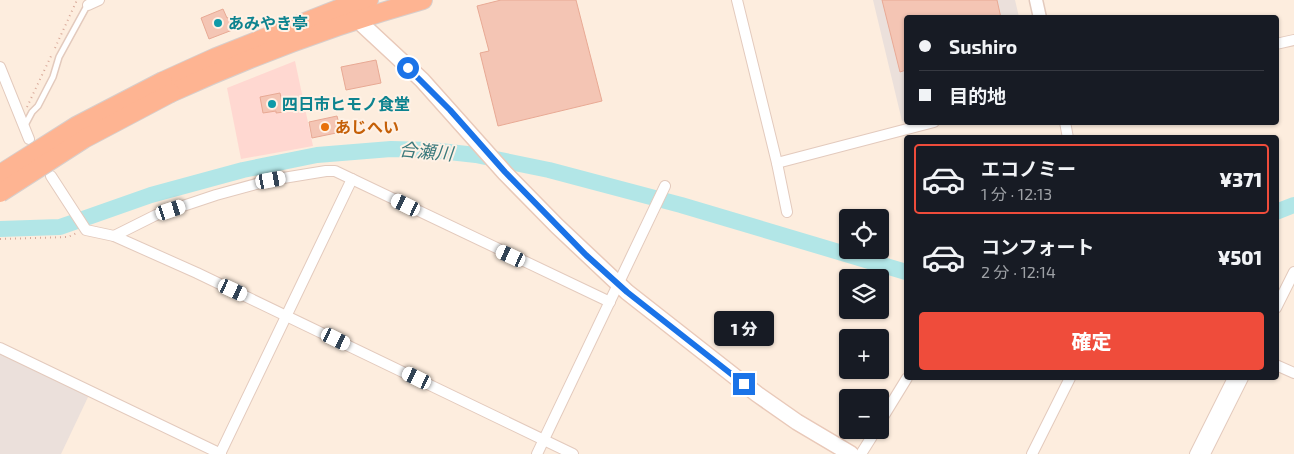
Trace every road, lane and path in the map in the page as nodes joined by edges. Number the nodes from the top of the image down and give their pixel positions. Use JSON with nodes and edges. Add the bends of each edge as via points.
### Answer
{"nodes":[{"id":1,"x":77,"y":0,"type":"edge"},
{"id":2,"x":98,"y":0,"type":"edge"},
{"id":3,"x":369,"y":0,"type":"edge"},
{"id":4,"x":423,"y":0,"type":"edge"},
{"id":5,"x":736,"y":0,"type":"edge"},
{"id":6,"x":1036,"y":0,"type":"edge"},
{"id":7,"x":89,"y":2,"type":"edge"},
{"id":8,"x":339,"y":3,"type":"edge"},
{"id":9,"x":1039,"y":15,"type":"edge"},
{"id":10,"x":356,"y":19,"type":"junction"},
{"id":11,"x":1294,"y":40,"type":"edge"},
{"id":12,"x":1279,"y":43,"type":"edge"},
{"id":13,"x":0,"y":67,"type":"edge"},
{"id":14,"x":167,"y":87,"type":"junction"},
{"id":15,"x":23,"y":124,"type":"junction"},
{"id":16,"x":923,"y":125,"type":"edge"},
{"id":17,"x":29,"y":139,"type":"dead end"},
{"id":18,"x":777,"y":163,"type":"junction"},
{"id":19,"x":0,"y":174,"type":"edge"},
{"id":20,"x":51,"y":176,"type":"dead end"},
{"id":21,"x":352,"y":179,"type":"junction"},
{"id":22,"x":665,"y":186,"type":"dead end"},
{"id":23,"x":0,"y":193,"type":"edge"},
{"id":24,"x":787,"y":212,"type":"dead end"},
{"id":25,"x":85,"y":228,"type":"junction"},
{"id":26,"x":114,"y":236,"type":"junction"},
{"id":27,"x":0,"y":239,"type":"edge"},
{"id":28,"x":1294,"y":272,"type":"edge"},
{"id":29,"x":618,"y":284,"type":"junction"},
{"id":30,"x":610,"y":302,"type":"junction"},
{"id":31,"x":1279,"y":302,"type":"edge"},
{"id":32,"x":287,"y":315,"type":"junction"},
{"id":33,"x":0,"y":348,"type":"edge"},
{"id":34,"x":1279,"y":366,"type":"edge"},
{"id":35,"x":1294,"y":373,"type":"edge"},
{"id":36,"x":906,"y":380,"type":"edge"},
{"id":37,"x":1069,"y":380,"type":"edge"},
{"id":38,"x":1232,"y":380,"type":"edge"},
{"id":39,"x":1243,"y":380,"type":"edge"},
{"id":40,"x":889,"y":407,"type":"edge"},
{"id":41,"x":870,"y":439,"type":"edge"},
{"id":42,"x":544,"y":440,"type":"junction"},
{"id":43,"x":221,"y":454,"type":"edge"},
{"id":44,"x":537,"y":454,"type":"edge"},
{"id":45,"x":573,"y":454,"type":"edge"},
{"id":46,"x":851,"y":454,"type":"edge"},
{"id":47,"x":861,"y":454,"type":"edge"},
{"id":48,"x":1032,"y":454,"type":"edge"},
{"id":49,"x":1195,"y":454,"type":"edge"},
{"id":50,"x":1205,"y":454,"type":"edge"}],
"edges":[{"from":1,"to":15,"type":"path"},
{"from":2,"to":7,"type":"street"},
{"from":3,"to":8,"type":"highway"},
{"from":4,"to":10,"type":"highway"},
{"from":5,"to":18,"type":"street"},
{"from":6,"to":9,"type":"street"},
{"from":7,"to":15,"type":"lane","via":[[59,57],[54,77],[38,106]]},
{"from":8,"to":10,"type":"main road"},
{"from":8,"to":14,"type":"highway","via":[[216,56]]},
{"from":10,"to":14,"type":"highway","via":[[222,70]]},
{"from":10,"to":29,"type":"main road","via":[[422,80],[505,172]]},
{"from":11,"to":12,"type":"street"},
{"from":13,"to":15,"type":"street"},
{"from":14,"to":19,"type":"highway","bridge":true,"via":[[76,126]]},
{"from":14,"to":23,"type":"highway","bridge":true},
{"from":15,"to":17,"type":"street"},
{"from":16,"to":18,"type":"street"},
{"from":18,"to":24,"type":"street"},
{"from":20,"to":25,"type":"street"},
{"from":21,"to":26,"type":"street","via":[[326,171],[271,180],[156,215]]},
{"from":21,"to":30,"type":"street"},
{"from":21,"to":32,"type":"street"},
{"from":22,"to":29,"type":"street"},
{"from":25,"to":26,"type":"street"},
{"from":25,"to":27,"type":"path","via":[[68,237]]},
{"from":26,"to":32,"type":"street"},
{"from":28,"to":31,"type":"street"},
{"from":29,"to":30,"type":"street"},
{"from":29,"to":46,"type":"main road","via":[[758,394]]},
{"from":30,"to":42,"type":"street"},
{"from":32,"to":42,"type":"street"},
{"from":32,"to":43,"type":"street"},
{"from":33,"to":43,"type":"street"},
{"from":34,"to":35,"type":"street"},
{"from":36,"to":40,"type":"street"},
{"from":37,"to":48,"type":"street"},
{"from":38,"to":49,"type":"street"},
{"from":39,"to":50,"type":"street"},
{"from":41,"to":47,"type":"street"},
{"from":42,"to":44,"type":"street"},
{"from":42,"to":45,"type":"street"}]}
